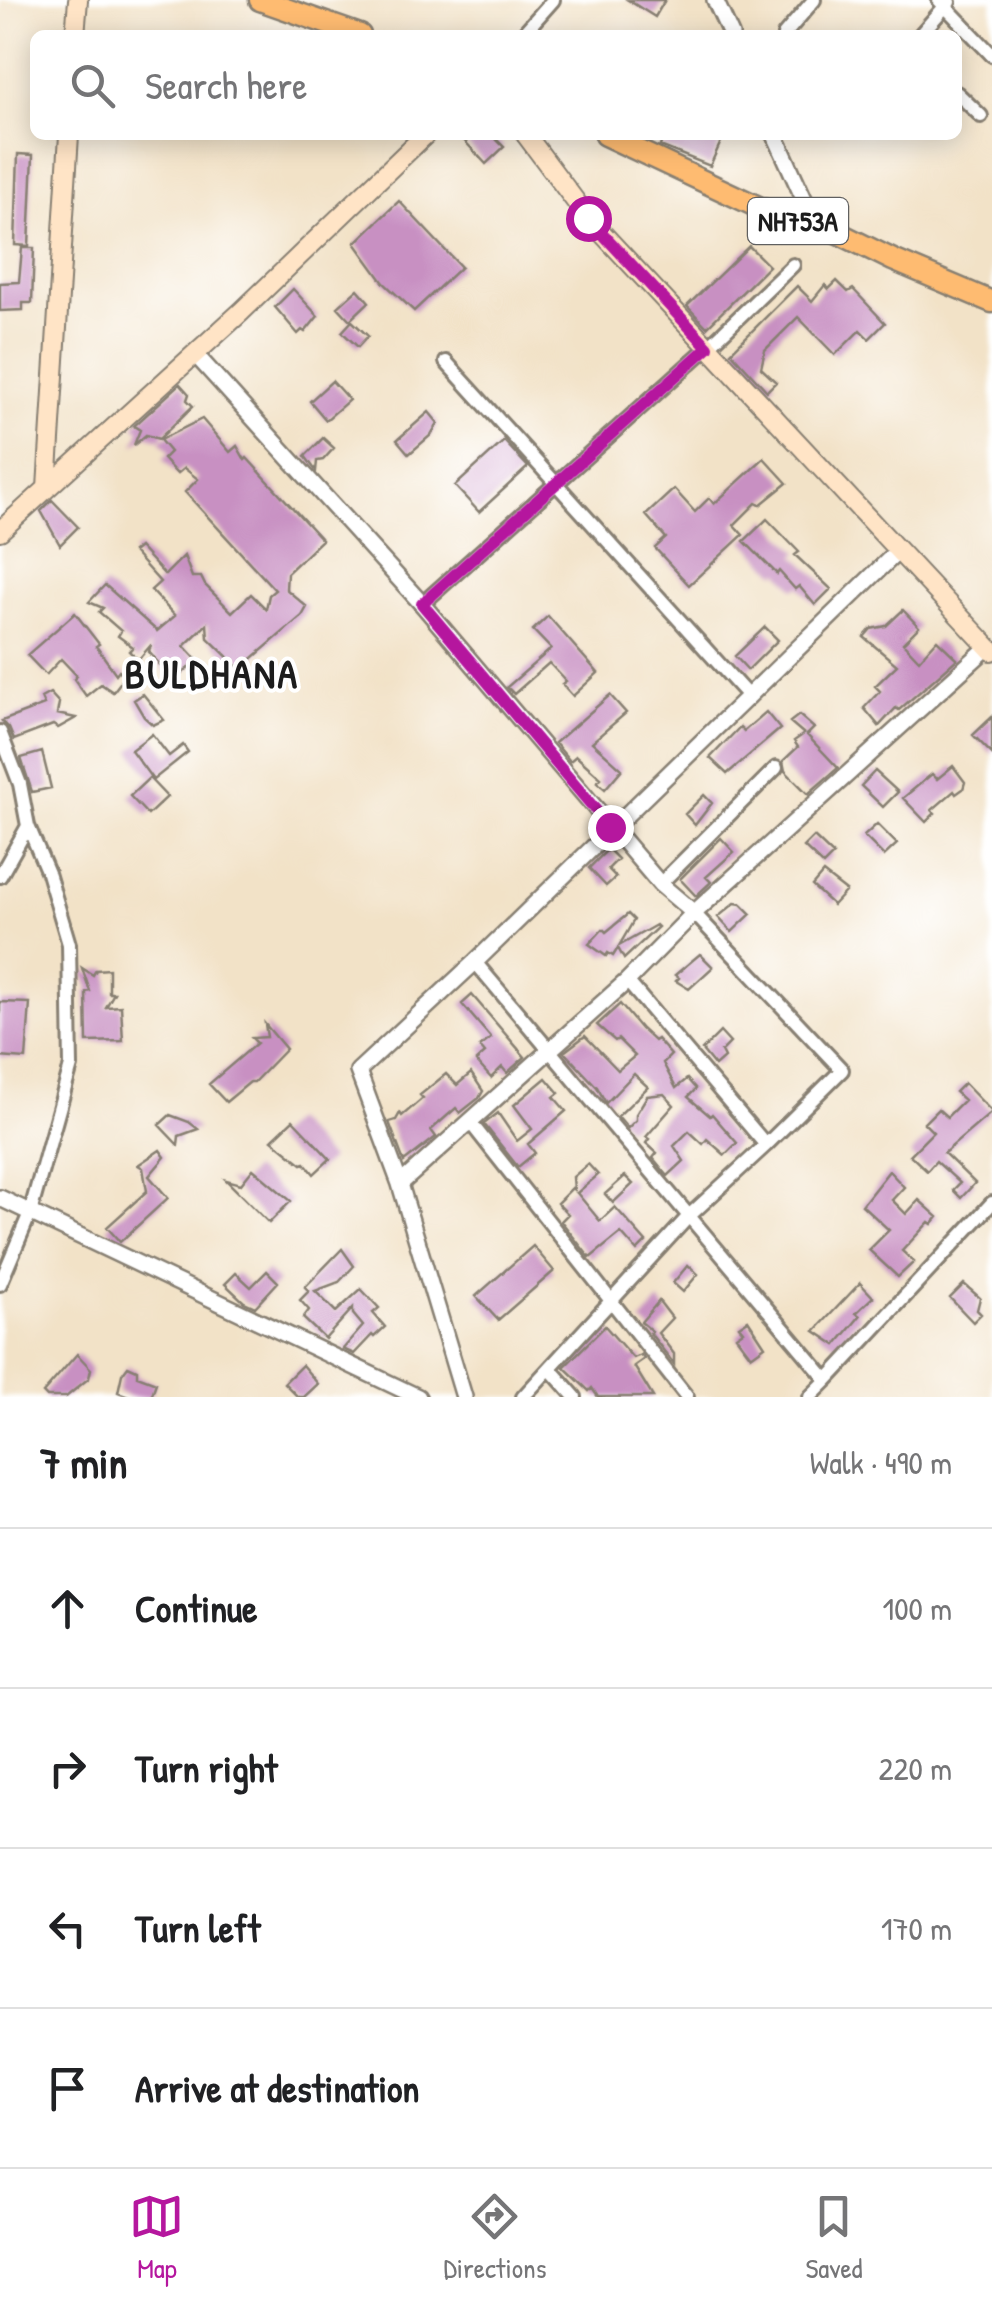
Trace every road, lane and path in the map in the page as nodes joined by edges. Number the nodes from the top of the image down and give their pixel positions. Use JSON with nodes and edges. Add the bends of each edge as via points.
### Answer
{"nodes":[{"id":1,"x":78,"y":0,"type":"edge"},
{"id":2,"x":260,"y":0,"type":"edge"},
{"id":3,"x":553,"y":0,"type":"edge"},
{"id":4,"x":715,"y":0,"type":"edge"},
{"id":5,"x":814,"y":0,"type":"edge"},
{"id":6,"x":945,"y":2,"type":"edge"},
{"id":7,"x":75,"y":30,"type":"edge"},
{"id":8,"x":346,"y":30,"type":"edge"},
{"id":9,"x":526,"y":30,"type":"edge"},
{"id":10,"x":729,"y":30,"type":"edge"},
{"id":11,"x":788,"y":30,"type":"edge"},
{"id":12,"x":924,"y":30,"type":"edge"},
{"id":13,"x":992,"y":55,"type":"edge"},
{"id":14,"x":962,"y":98,"type":"edge"},
{"id":15,"x":981,"y":116,"type":"dead end"},
{"id":16,"x":69,"y":140,"type":"edge"},
{"id":17,"x":420,"y":140,"type":"edge"},
{"id":18,"x":530,"y":140,"type":"edge"},
{"id":19,"x":616,"y":140,"type":"edge"},
{"id":20,"x":778,"y":140,"type":"edge"},
{"id":21,"x":814,"y":221,"type":"junction"},
{"id":22,"x":794,"y":264,"type":"dead end"},
{"id":23,"x":992,"y":302,"type":"edge"},
{"id":24,"x":708,"y":347,"type":"junction"},
{"id":25,"x":196,"y":354,"type":"junction"},
{"id":26,"x":446,"y":362,"type":"dead end"},
{"id":27,"x":555,"y":484,"type":"junction"},
{"id":28,"x":48,"y":488,"type":"junction"},
{"id":29,"x":0,"y":531,"type":"edge"},
{"id":30,"x":898,"y":550,"type":"junction"},
{"id":31,"x":422,"y":604,"type":"junction"},
{"id":32,"x":990,"y":649,"type":"edge"},
{"id":33,"x":749,"y":697,"type":"junction"},
{"id":34,"x":0,"y":732,"type":"edge"},
{"id":35,"x":776,"y":768,"type":"dead end"},
{"id":36,"x":28,"y":826,"type":"junction"},
{"id":37,"x":610,"y":827,"type":"junction"},
{"id":38,"x":0,"y":876,"type":"edge"},
{"id":39,"x":660,"y":884,"type":"junction"},
{"id":40,"x":694,"y":913,"type":"junction"},
{"id":41,"x":475,"y":962,"type":"junction"},
{"id":42,"x":627,"y":981,"type":"junction"},
{"id":43,"x":548,"y":1051,"type":"junction"},
{"id":44,"x":470,"y":1122,"type":"junction"},
{"id":45,"x":766,"y":1145,"type":"junction"},
{"id":46,"x":400,"y":1184,"type":"junction"},
{"id":47,"x":0,"y":1198,"type":"edge"},
{"id":48,"x":992,"y":1203,"type":"edge"},
{"id":49,"x":30,"y":1213,"type":"junction"},
{"id":50,"x":688,"y":1216,"type":"junction"},
{"id":51,"x":0,"y":1284,"type":"edge"},
{"id":52,"x":613,"y":1301,"type":"junction"},
{"id":53,"x":550,"y":1368,"type":"junction"},
{"id":54,"x":826,"y":1380,"type":"junction"},
{"id":55,"x":418,"y":1397,"type":"edge"},
{"id":56,"x":464,"y":1397,"type":"edge"},
{"id":57,"x":524,"y":1397,"type":"edge"},
{"id":58,"x":576,"y":1397,"type":"edge"},
{"id":59,"x":687,"y":1397,"type":"edge"},
{"id":60,"x":810,"y":1397,"type":"edge"}],
"edges":[{"from":1,"to":7,"type":"main road"},
{"from":2,"to":8,"type":"highway"},
{"from":3,"to":9,"type":"street"},
{"from":4,"to":10,"type":"street"},
{"from":5,"to":11,"type":"street"},
{"from":6,"to":12,"type":"street"},
{"from":6,"to":13,"type":"street"},
{"from":14,"to":15,"type":"street"},
{"from":16,"to":28,"type":"main road"},
{"from":17,"to":25,"type":"main road"},
{"from":18,"to":24,"type":"main road","via":[[588,218]]},
{"from":19,"to":21,"type":"highway","number":"NH753A","via":[[788,220]]},
{"from":20,"to":21,"type":"street"},
{"from":21,"to":23,"type":"highway","number":"NH753A"},
{"from":22,"to":24,"type":"street"},
{"from":24,"to":27,"type":"street"},
{"from":24,"to":30,"type":"main road"},
{"from":25,"to":28,"type":"main road"},
{"from":25,"to":31,"type":"street"},
{"from":26,"to":27,"type":"street"},
{"from":27,"to":31,"type":"street"},
{"from":27,"to":33,"type":"street"},
{"from":28,"to":29,"type":"main road"},
{"from":30,"to":32,"type":"main road"},
{"from":30,"to":33,"type":"street"},
{"from":31,"to":37,"type":"street"},
{"from":32,"to":40,"type":"street"},
{"from":33,"to":37,"type":"street"},
{"from":34,"to":36,"type":"street"},
{"from":35,"to":39,"type":"street"},
{"from":36,"to":38,"type":"street"},
{"from":36,"to":49,"type":"street","via":[[69,944],[71,1066]]},
{"from":37,"to":39,"type":"street"},
{"from":37,"to":41,"type":"street"},
{"from":39,"to":40,"type":"street"},
{"from":40,"to":42,"type":"street"},
{"from":40,"to":45,"type":"street","via":[[842,1070]]},
{"from":41,"to":43,"type":"street"},
{"from":41,"to":46,"type":"street","via":[[358,1071]]},
{"from":42,"to":43,"type":"street"},
{"from":42,"to":45,"type":"street"},
{"from":43,"to":44,"type":"street"},
{"from":43,"to":50,"type":"street"},
{"from":44,"to":46,"type":"street"},
{"from":44,"to":52,"type":"street"},
{"from":45,"to":50,"type":"street"},
{"from":46,"to":56,"type":"street"},
{"from":47,"to":49,"type":"street"},
{"from":48,"to":54,"type":"street"},
{"from":49,"to":51,"type":"street"},
{"from":49,"to":55,"type":"street"},
{"from":50,"to":52,"type":"street"},
{"from":50,"to":54,"type":"street"},
{"from":52,"to":53,"type":"street"},
{"from":52,"to":59,"type":"street"},
{"from":53,"to":57,"type":"street"},
{"from":53,"to":58,"type":"street"},
{"from":54,"to":60,"type":"street"}]}
